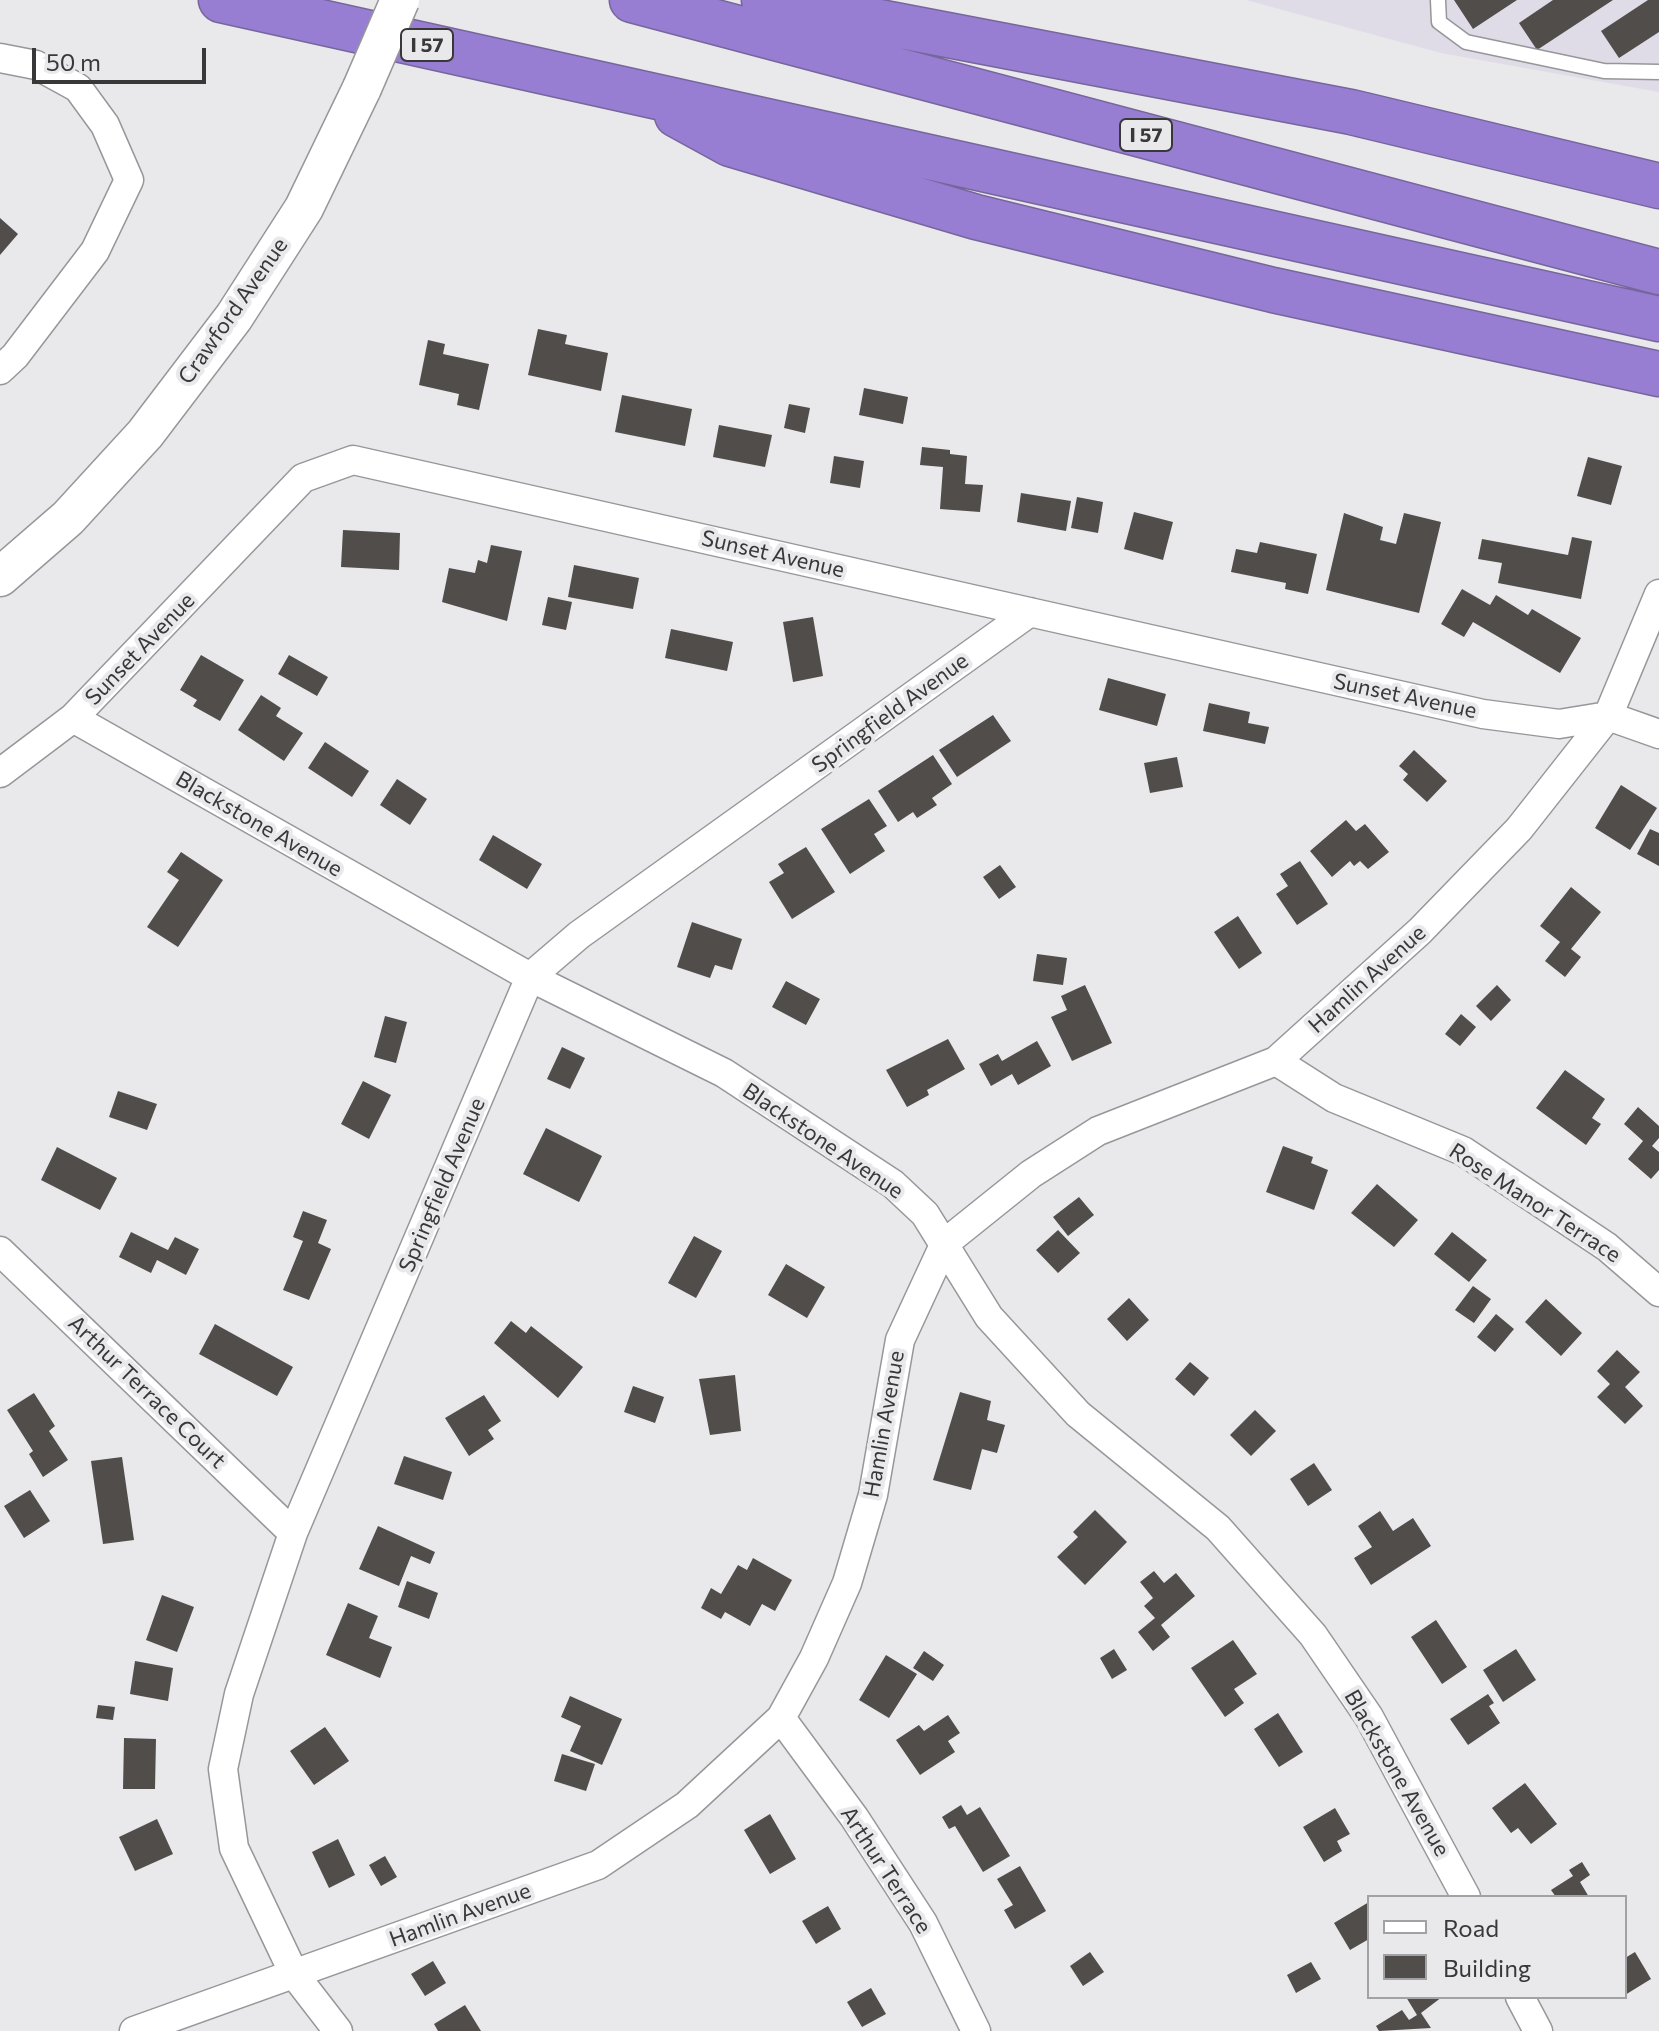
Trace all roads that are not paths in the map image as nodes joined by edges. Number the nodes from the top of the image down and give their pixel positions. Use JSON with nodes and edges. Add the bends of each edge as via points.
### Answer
{"nodes":[{"id":1,"x":221,"y":0,"type":"edge"},
{"id":2,"x":400,"y":0,"type":"edge"},
{"id":3,"x":632,"y":0,"type":"edge"},
{"id":4,"x":764,"y":0,"type":"edge"},
{"id":5,"x":1438,"y":0,"type":"edge"},
{"id":6,"x":0,"y":58,"type":"edge"},
{"id":7,"x":1659,"y":72,"type":"edge"},
{"id":8,"x":633,"y":91,"type":"junction"},
{"id":9,"x":1455,"y":137,"type":"junction"},
{"id":10,"x":1659,"y":164,"type":"edge"},
{"id":11,"x":1659,"y":186,"type":"edge"},
{"id":12,"x":1659,"y":272,"type":"edge"},
{"id":13,"x":1659,"y":319,"type":"edge"},
{"id":14,"x":1577,"y":356,"type":"junction"},
{"id":15,"x":0,"y":370,"type":"edge"},
{"id":16,"x":1659,"y":374,"type":"edge"},
{"id":17,"x":1659,"y":383,"type":"edge"},
{"id":18,"x":0,"y":577,"type":"edge"},
{"id":19,"x":1659,"y":594,"type":"edge"},
{"id":20,"x":1030,"y":612,"type":"junction"},
{"id":21,"x":1608,"y":716,"type":"junction"},
{"id":22,"x":73,"y":718,"type":"junction"},
{"id":23,"x":1659,"y":734,"type":"edge"},
{"id":24,"x":0,"y":773,"type":"edge"},
{"id":25,"x":530,"y":977,"type":"junction"},
{"id":26,"x":1276,"y":1061,"type":"junction"},
{"id":27,"x":945,"y":1243,"type":"junction"},
{"id":28,"x":0,"y":1251,"type":"edge"},
{"id":29,"x":1659,"y":1292,"type":"edge"},
{"id":30,"x":293,"y":1533,"type":"junction"},
{"id":31,"x":781,"y":1718,"type":"junction"},
{"id":32,"x":1465,"y":1895,"type":"edge"},
{"id":33,"x":294,"y":1974,"type":"junction"},
{"id":34,"x":1521,"y":1999,"type":"edge"},
{"id":35,"x":134,"y":2031,"type":"edge"},
{"id":36,"x":338,"y":2031,"type":"edge"},
{"id":37,"x":976,"y":2031,"type":"edge"},
{"id":38,"x":1538,"y":2031,"type":"edge"}],
"edges":[{"from":1,"to":8,"type":"highway","number":"I 57"},
{"from":2,"to":18,"type":"main road","name":"Crawford Avenue","bridge":true,"via":[[304,208],[234,317],[145,434],[68,518]]},
{"from":3,"to":12,"type":"highway","number":"I 57"},
{"from":4,"to":9,"type":"highway","via":[[1351,112]]},
{"from":5,"to":7,"type":"lane","via":[[1439,22],[1466,42],[1604,71]]},
{"from":6,"to":15,"type":"street","via":[[36,65],[78,88],[105,125],[129,180],[95,251]]},
{"from":8,"to":13,"type":"highway","number":"I 57"},
{"from":8,"to":14,"type":"highway","via":[[730,144],[976,217],[1273,290]]},
{"from":9,"to":10,"type":"highway"},
{"from":9,"to":11,"type":"highway"},
{"from":14,"to":16,"type":"highway"},
{"from":14,"to":17,"type":"highway"},
{"from":19,"to":21,"type":"street","name":"Hamlin Avenue"},
{"from":20,"to":21,"type":"street","name":"Sunset Avenue","via":[[1483,714],[1559,724]]},
{"from":20,"to":22,"type":"street","name":"Sunset Avenue","via":[[353,460],[303,478]]},
{"from":20,"to":25,"type":"street","name":"Springfield Avenue","via":[[579,935]]},
{"from":21,"to":23,"type":"street","name":"Sunset Avenue"},
{"from":21,"to":26,"type":"street","name":"Hamlin Avenue","via":[[1519,829],[1420,931]]},
{"from":22,"to":24,"type":"street","name":"Sunset Avenue"},
{"from":22,"to":25,"type":"street","name":"Blackstone Avenue"},
{"from":25,"to":27,"type":"street","name":"Blackstone Avenue","via":[[724,1073],[893,1184],[925,1214]]},
{"from":25,"to":30,"type":"street","name":"Springfield Avenue"},
{"from":26,"to":27,"type":"street","name":"Hamlin Avenue","via":[[1098,1131],[1031,1174]]},
{"from":26,"to":29,"type":"street","name":"Rose Manor Terrace","via":[[1334,1098],[1463,1151],[1607,1247]]},
{"from":27,"to":31,"type":"street","name":"Hamlin Avenue","via":[[900,1340],[873,1495],[847,1583]]},
{"from":27,"to":32,"type":"street","name":"Blackstone Avenue","via":[[989,1317],[1078,1414],[1218,1528],[1313,1635],[1369,1717]]},
{"from":28,"to":30,"type":"street","name":"Arthur Terrace Court"},
{"from":30,"to":33,"type":"street","name":"Springfield Avenue","via":[[239,1694],[223,1769],[234,1848]]},
{"from":31,"to":33,"type":"street","name":"Hamlin Avenue","via":[[687,1805],[598,1865]]},
{"from":31,"to":37,"type":"street","name":"Arthur Terrace","via":[[923,1923]]},
{"from":33,"to":35,"type":"street","name":"Hamlin Avenue"},
{"from":33,"to":36,"type":"street","name":"Springfield Avenue"},
{"from":34,"to":38,"type":"street"}]}
